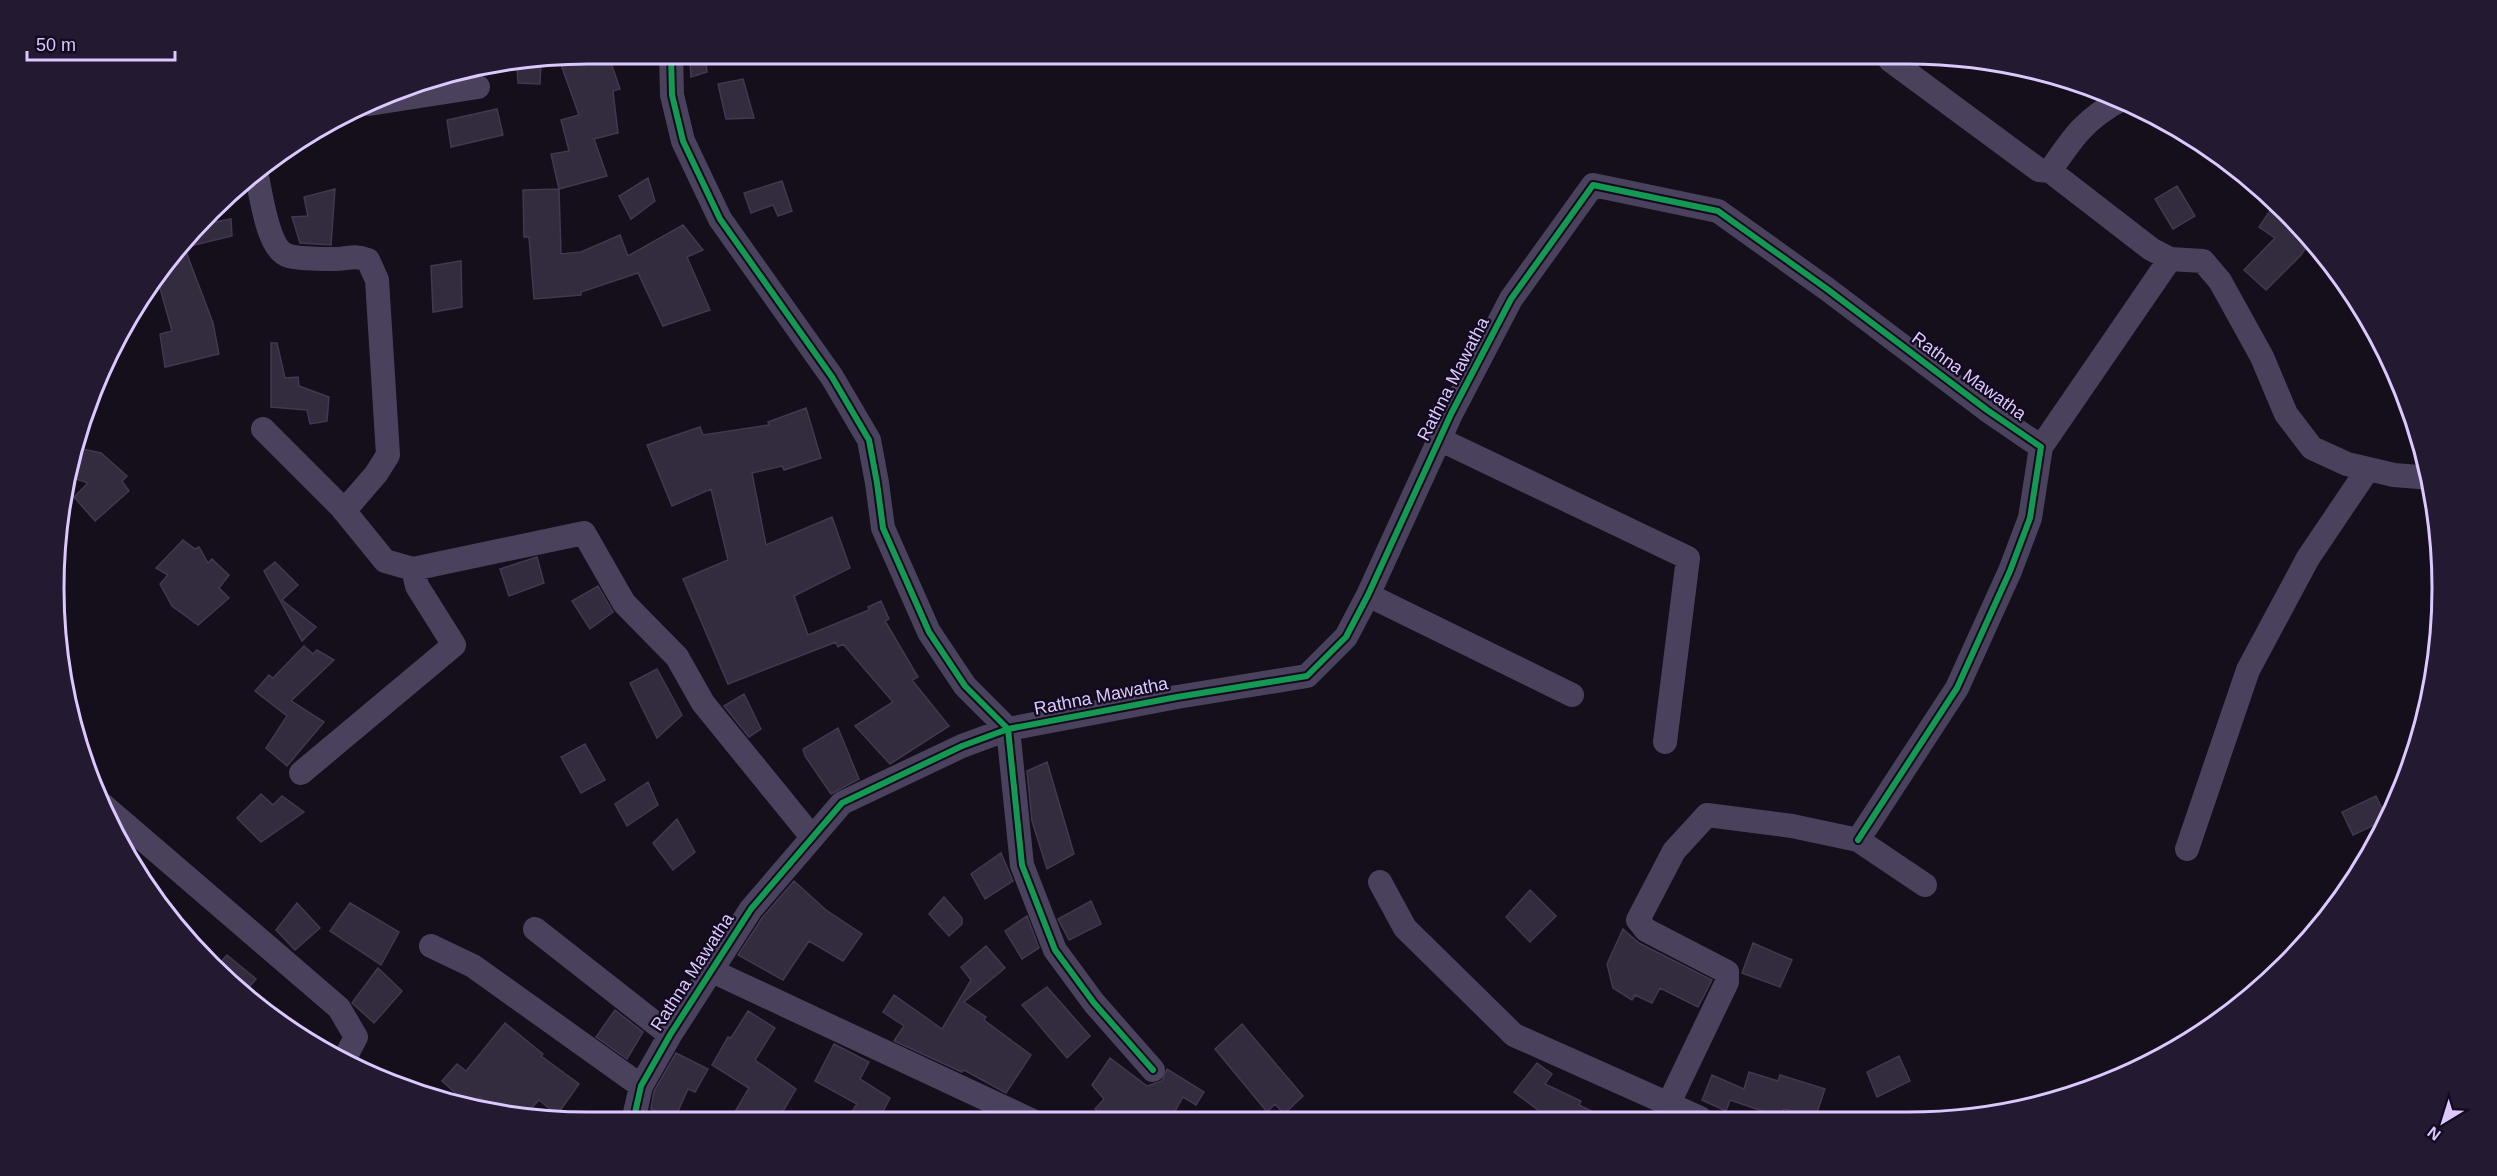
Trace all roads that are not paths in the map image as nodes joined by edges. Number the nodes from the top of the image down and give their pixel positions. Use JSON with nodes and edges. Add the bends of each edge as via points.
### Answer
{"nodes":[{"id":1,"x":671,"y":64,"type":"edge"},
{"id":2,"x":1895,"y":64,"type":"edge"},
{"id":3,"x":478,"y":87,"type":"dead end"},
{"id":4,"x":402,"y":99,"type":"edge"},
{"id":5,"x":2111,"y":105,"type":"edge"},
{"id":6,"x":2050,"y":171,"type":"junction"},
{"id":7,"x":258,"y":182,"type":"edge"},
{"id":8,"x":2161,"y":254,"type":"junction"},
{"id":9,"x":263,"y":429,"type":"dead end"},
{"id":10,"x":1439,"y":440,"type":"junction"},
{"id":11,"x":2041,"y":447,"type":"junction"},
{"id":12,"x":2368,"y":469,"type":"junction"},
{"id":13,"x":2420,"y":477,"type":"edge"},
{"id":14,"x":344,"y":511,"type":"junction"},
{"id":15,"x":413,"y":569,"type":"junction"},
{"id":16,"x":1368,"y":595,"type":"junction"},
{"id":17,"x":1572,"y":695,"type":"dead end"},
{"id":18,"x":1008,"y":729,"type":"junction"},
{"id":19,"x":1665,"y":742,"type":"dead end"},
{"id":20,"x":302,"y":773,"type":"dead end"},
{"id":21,"x":117,"y":818,"type":"edge"},
{"id":22,"x":812,"y":837,"type":"junction"},
{"id":23,"x":1858,"y":840,"type":"junction"},
{"id":24,"x":2187,"y":849,"type":"dead end"},
{"id":25,"x":1380,"y":882,"type":"dead end"},
{"id":26,"x":1925,"y":885,"type":"dead end"},
{"id":27,"x":535,"y":929,"type":"dead end"},
{"id":28,"x":431,"y":946,"type":"dead end"},
{"id":29,"x":712,"y":971,"type":"junction"},
{"id":30,"x":670,"y":1035,"type":"junction"},
{"id":31,"x":347,"y":1053,"type":"edge"},
{"id":32,"x":1153,"y":1070,"type":"dead end"},
{"id":33,"x":641,"y":1086,"type":"junction"},
{"id":34,"x":1668,"y":1105,"type":"junction"},
{"id":35,"x":637,"y":1112,"type":"edge"},
{"id":36,"x":1016,"y":1112,"type":"edge"},
{"id":37,"x":1685,"y":1112,"type":"edge"}],
"edges":[{"from":1,"to":18,"type":"street","via":[[672,95],[683,141],[720,219],[832,377],[869,440],[883,528],[929,632],[965,687]]},
{"from":2,"to":6,"type":"street","via":[[2039,170]]},
{"from":3,"to":4,"type":"street"},
{"from":5,"to":6,"type":"street","via":[[2078,131]]},
{"from":6,"to":8,"type":"street"},
{"from":7,"to":14,"type":"street","via":[[278,250],[287,256],[335,260],[355,256],[368,260],[377,280],[388,455]]},
{"from":8,"to":11,"type":"street"},
{"from":8,"to":12,"type":"street","via":[[2203,261],[2220,281],[2262,357],[2286,414],[2312,448],[2346,464]]},
{"from":9,"to":14,"type":"street"},
{"from":10,"to":11,"type":"street","name":"Rathna Mawatha","via":[[1511,299],[1593,185],[1718,211]]},
{"from":10,"to":16,"type":"street","name":"Rathna Mawatha"},
{"from":10,"to":19,"type":"street","via":[[1688,558]]},
{"from":11,"to":23,"type":"street","via":[[2030,518],[1957,688]]},
{"from":12,"to":13,"type":"street"},
{"from":12,"to":24,"type":"street","via":[[2308,558],[2248,670]]},
{"from":14,"to":15,"type":"street","via":[[385,561]]},
{"from":15,"to":20,"type":"street","via":[[417,586],[454,645]]},
{"from":15,"to":22,"type":"street","via":[[584,533],[624,603],[678,657],[703,703]]},
{"from":16,"to":17,"type":"street"},
{"from":16,"to":18,"type":"street","name":"Rathna Mawatha","via":[[1346,637],[1307,676]]},
{"from":18,"to":22,"type":"street","name":"Rathna Mawatha","via":[[962,746],[842,803]]},
{"from":18,"to":32,"type":"street","via":[[1022,865],[1055,950],[1094,1003]]},
{"from":21,"to":31,"type":"street","via":[[339,1008],[356,1036]]},
{"from":22,"to":29,"type":"street","name":"Rathna Mawatha","via":[[751,909]]},
{"from":23,"to":26,"type":"street"},
{"from":23,"to":34,"type":"street","via":[[1792,826],[1707,815],[1674,851],[1638,920],[1646,930],[1727,972],[1727,982]]},
{"from":25,"to":34,"type":"street","via":[[1405,928],[1514,1035]]},
{"from":27,"to":30,"type":"street"},
{"from":28,"to":33,"type":"street","via":[[473,966]]},
{"from":29,"to":30,"type":"street","name":"Rathna Mawatha"},
{"from":29,"to":36,"type":"street"},
{"from":30,"to":33,"type":"street","name":"Rathna Mawatha"},
{"from":33,"to":35,"type":"street","name":"Rathna Mawatha"},
{"from":34,"to":37,"type":"street"}]}
